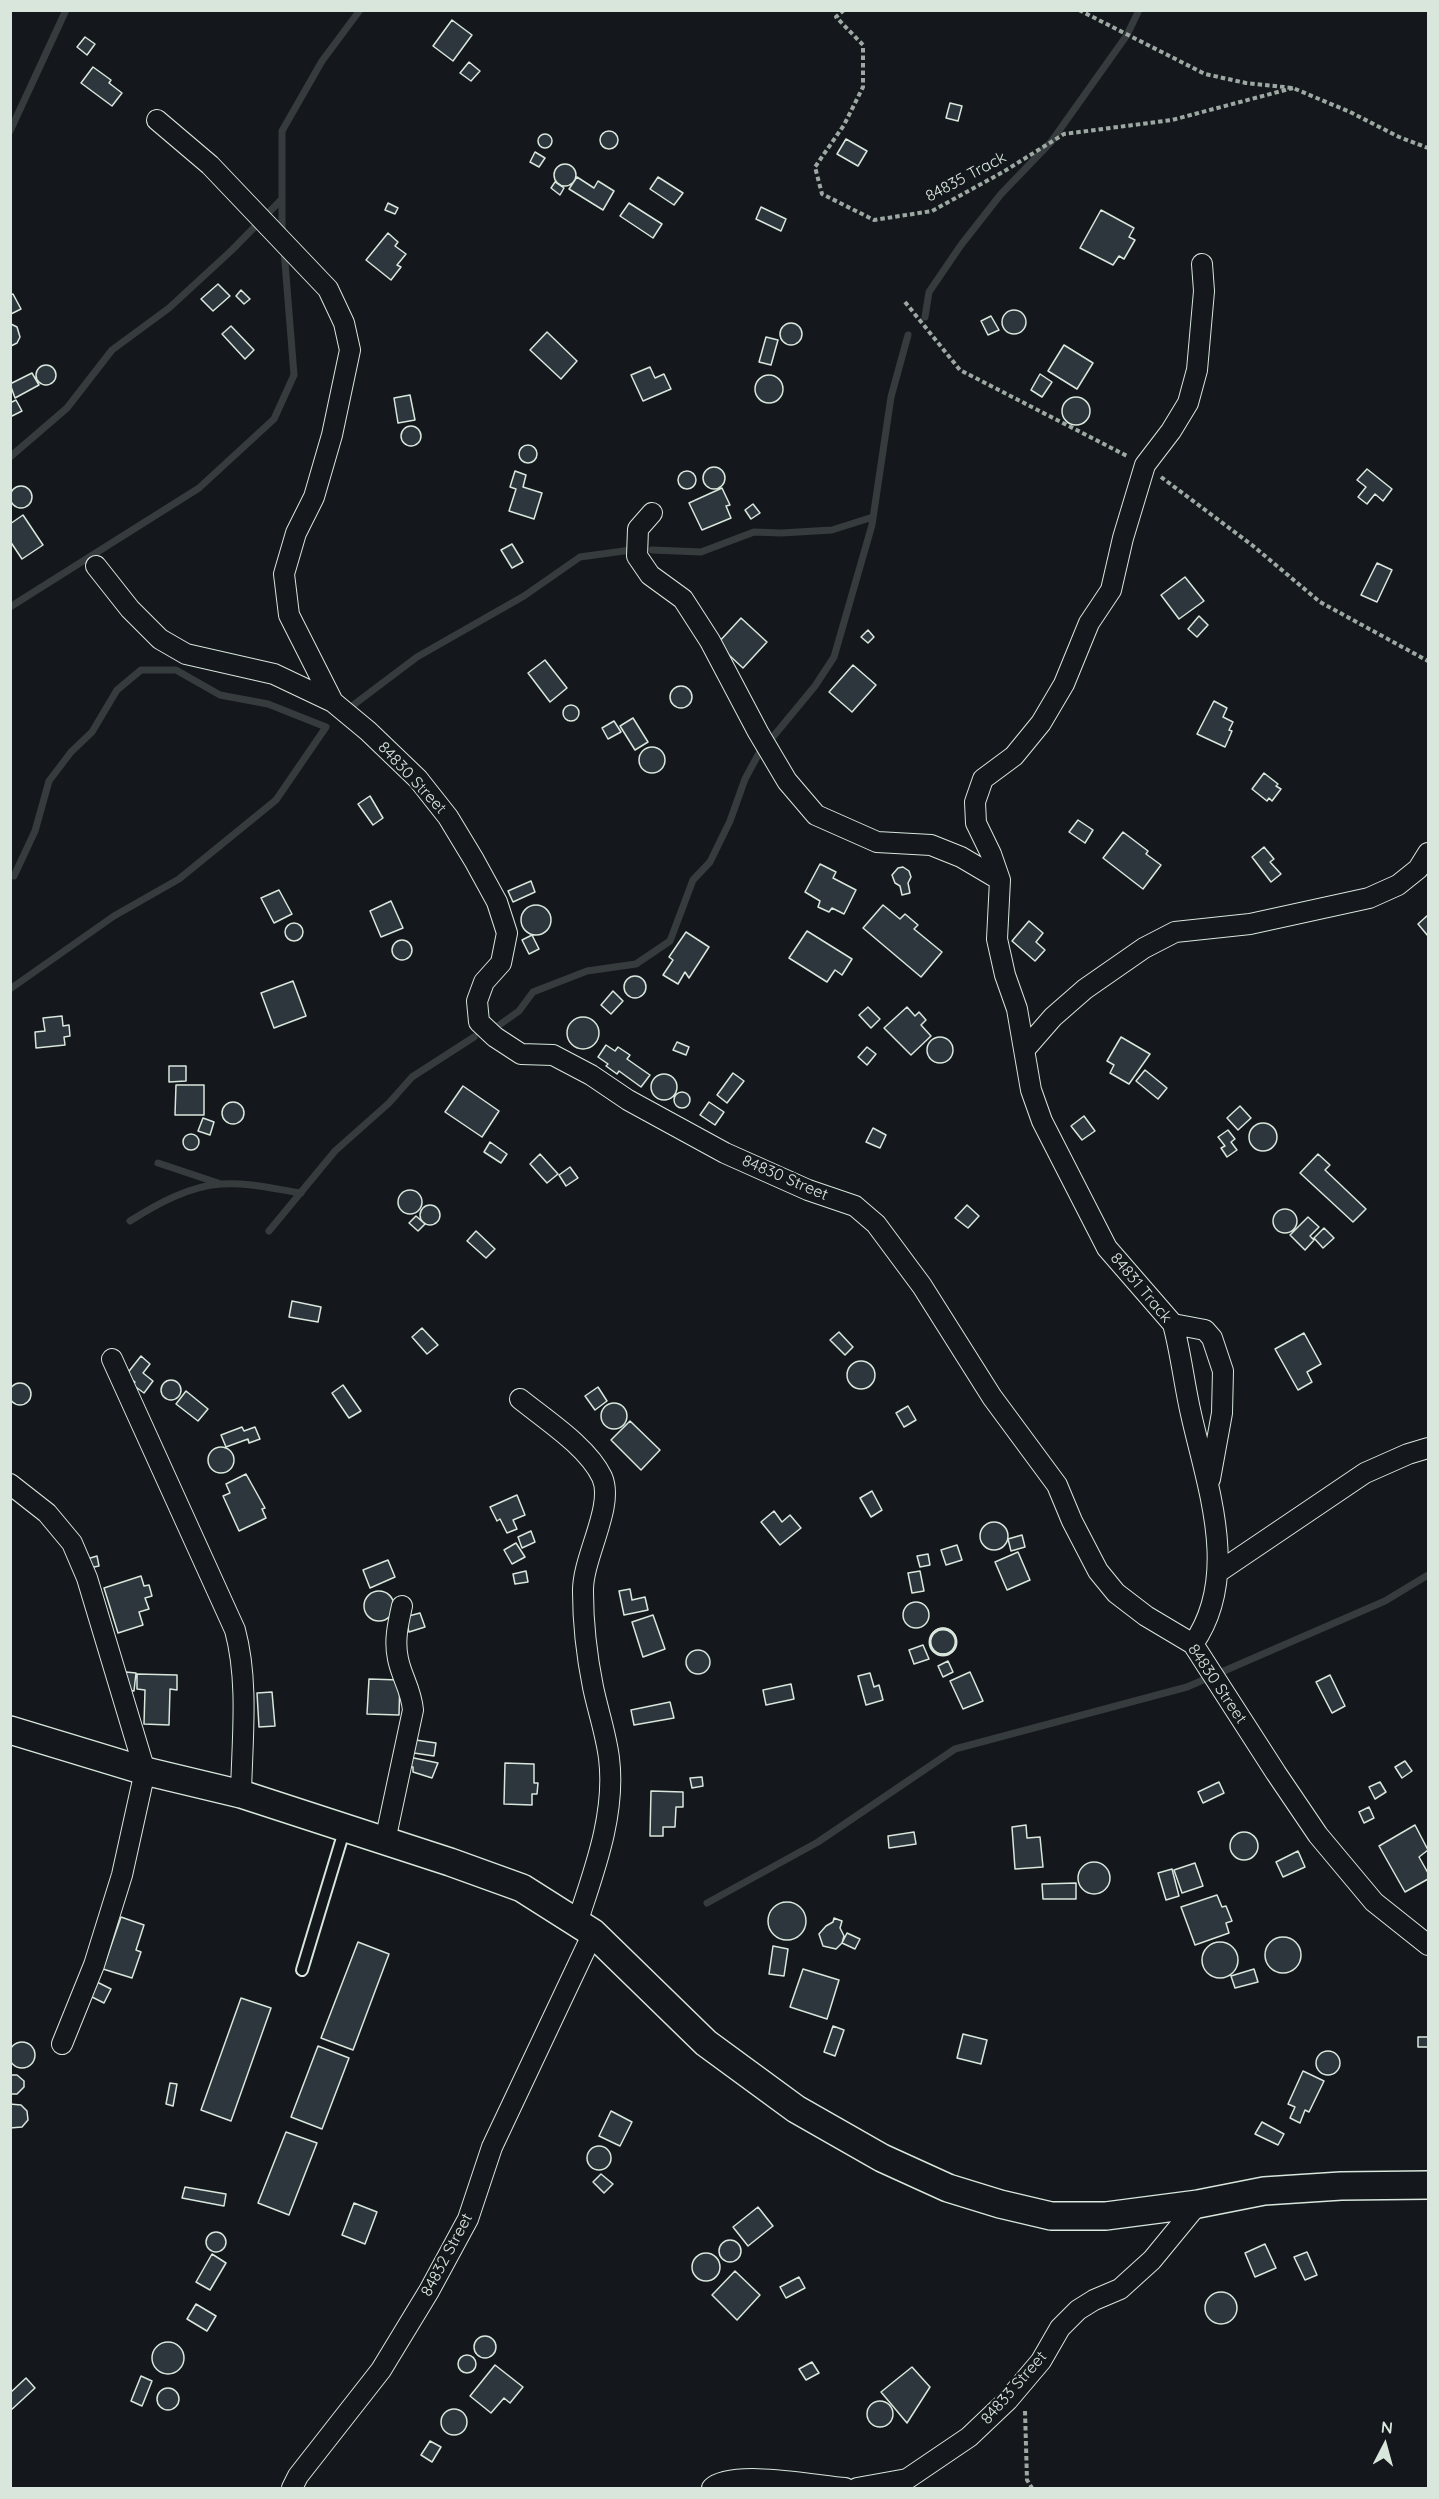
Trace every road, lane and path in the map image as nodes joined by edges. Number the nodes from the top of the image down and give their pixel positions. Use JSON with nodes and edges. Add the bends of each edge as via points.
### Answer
{"nodes":[{"id":1,"x":844,"y":10,"type":"edge"},
{"id":2,"x":1079,"y":10,"type":"edge"},
{"id":3,"x":1293,"y":88,"type":"junction"},
{"id":4,"x":157,"y":120,"type":"dead end"},
{"id":5,"x":1428,"y":148,"type":"edge"},
{"id":6,"x":1202,"y":264,"type":"dead end"},
{"id":7,"x":652,"y":513,"type":"dead end"},
{"id":8,"x":96,"y":566,"type":"dead end"},
{"id":9,"x":333,"y":702,"type":"junction"},
{"id":10,"x":1428,"y":853,"type":"edge"},
{"id":11,"x":1000,"y":880,"type":"junction"},
{"id":12,"x":1026,"y":1048,"type":"junction"},
{"id":13,"x":1173,"y":1324,"type":"junction"},
{"id":14,"x":112,"y":1359,"type":"dead end"},
{"id":15,"x":520,"y":1399,"type":"dead end"},
{"id":16,"x":1428,"y":1448,"type":"edge"},
{"id":17,"x":10,"y":1484,"type":"edge"},
{"id":18,"x":1209,"y":1484,"type":"junction"},
{"id":19,"x":1217,"y":1573,"type":"junction"},
{"id":20,"x":402,"y":1606,"type":"dead end"},
{"id":21,"x":1193,"y":1644,"type":"junction"},
{"id":22,"x":10,"y":1730,"type":"edge"},
{"id":23,"x":145,"y":1771,"type":"junction"},
{"id":24,"x":241,"y":1794,"type":"junction"},
{"id":25,"x":345,"y":1828,"type":"junction"},
{"id":26,"x":385,"y":1841,"type":"junction"},
{"id":27,"x":585,"y":1928,"type":"junction"},
{"id":28,"x":1428,"y":1945,"type":"edge"},
{"id":29,"x":302,"y":1970,"type":"dead end"},
{"id":30,"x":62,"y":2044,"type":"dead end"},
{"id":31,"x":1428,"y":2185,"type":"edge"},
{"id":32,"x":1198,"y":2204,"type":"junction"},
{"id":33,"x":1024,"y":2380,"type":"junction"},
{"id":34,"x":885,"y":2486,"type":"edge"},
{"id":35,"x":292,"y":2488,"type":"edge"},
{"id":36,"x":712,"y":2488,"type":"edge"},
{"id":37,"x":845,"y":2488,"type":"edge"},
{"id":38,"x":857,"y":2488,"type":"edge"},
{"id":39,"x":1032,"y":2488,"type":"edge"}],
"edges":[{"from":1,"to":3,"type":"path","name":"84835 Track","via":[[836,17],[863,45],[863,87],[844,125],[815,166],[822,195],[874,220],[932,211],[1064,134],[1172,120]]},
{"from":2,"to":3,"type":"path","via":[[1205,74]]},
{"from":3,"to":5,"type":"path"},
{"from":4,"to":9,"type":"street","via":[[210,165],[328,289],[344,323],[350,350],[332,435],[314,497],[296,533],[284,574],[289,615]]},
{"from":6,"to":11,"type":"street","via":[[1204,291],[1197,370],[1188,403],[1145,465],[1111,590],[1089,623],[1065,684],[1041,723],[1014,756],[983,779],[975,802],[975,823]]},
{"from":7,"to":11,"type":"street","via":[[638,529],[636,556],[650,576],[683,599],[787,781],[816,815],[877,842],[931,845]]},
{"from":8,"to":9,"type":"street","name":"84830 Street","via":[[160,639],[186,654],[274,674]]},
{"from":9,"to":21,"type":"street","name":"84830 Street","via":[[418,779],[448,816],[497,902],[507,933],[501,963],[484,982],[477,1001],[479,1022],[521,1054],[553,1055],[725,1153],[855,1206],[876,1224],[922,1286],[992,1397],[1057,1485],[1098,1571],[1116,1593]]},
{"from":10,"to":12,"type":"street","via":[[1418,869],[1398,885],[1369,898],[1250,924],[1175,932],[1144,948],[1085,989]]},
{"from":11,"to":12,"type":"street","name":"84831 Track","via":[[997,939]]},
{"from":12,"to":13,"type":"street","name":"84831 Track","via":[[1026,1068],[1042,1121],[1107,1248]]},
{"from":13,"to":18,"type":"street","name":"84831 Track","via":[[1198,1450]]},
{"from":13,"to":18,"type":"street","via":[[1205,1330],[1212,1338],[1223,1371],[1222,1413]]},
{"from":14,"to":24,"type":"street","via":[[235,1630],[242,1671]]},
{"from":15,"to":27,"type":"street","name":"84832 Street","via":[[588,1457],[602,1478],[606,1494],[582,1591],[593,1686],[609,1759],[610,1790]]},
{"from":16,"to":19,"type":"street","via":[[1365,1473]]},
{"from":17,"to":23,"type":"street","via":[[47,1513],[72,1543],[87,1578]]},
{"from":18,"to":19,"type":"street","name":"84831 Track"},
{"from":19,"to":21,"type":"street","name":"84831 Track","via":[[1213,1605]]},
{"from":20,"to":26,"type":"street","via":[[396,1633],[398,1660],[412,1693],[413,1710]]},
{"from":21,"to":28,"type":"street","name":"84830 Street","via":[[1318,1835],[1374,1902]]},
{"from":22,"to":23,"type":"street"},
{"from":23,"to":24,"type":"street"},
{"from":23,"to":30,"type":"street","via":[[122,1875],[94,1965]]},
{"from":24,"to":25,"type":"street"},
{"from":25,"to":26,"type":"street"},
{"from":25,"to":29,"type":"lane"},
{"from":26,"to":27,"type":"street","via":[[522,1888]]},
{"from":27,"to":32,"type":"street","via":[[706,2043],[796,2109],[882,2158],[948,2188],[1051,2216],[1106,2216]]},
{"from":27,"to":35,"type":"street","name":"84832 Street","via":[[492,2147],[468,2219],[381,2370]]},
{"from":31,"to":32,"type":"street","via":[[1264,2191]]},
{"from":32,"to":33,"type":"street","name":"84833 Street","via":[[1152,2260],[1120,2289],[1086,2305],[1060,2328],[1041,2361]]},
{"from":33,"to":34,"type":"street","name":"84833 Street","via":[[969,2437],[907,2479]]},
{"from":33,"to":39,"type":"path","via":[[1027,2480]]},
{"from":34,"to":38,"type":"street","name":"84833 Street"},
{"from":36,"to":37,"type":"street","via":[[743,2478]]}]}
